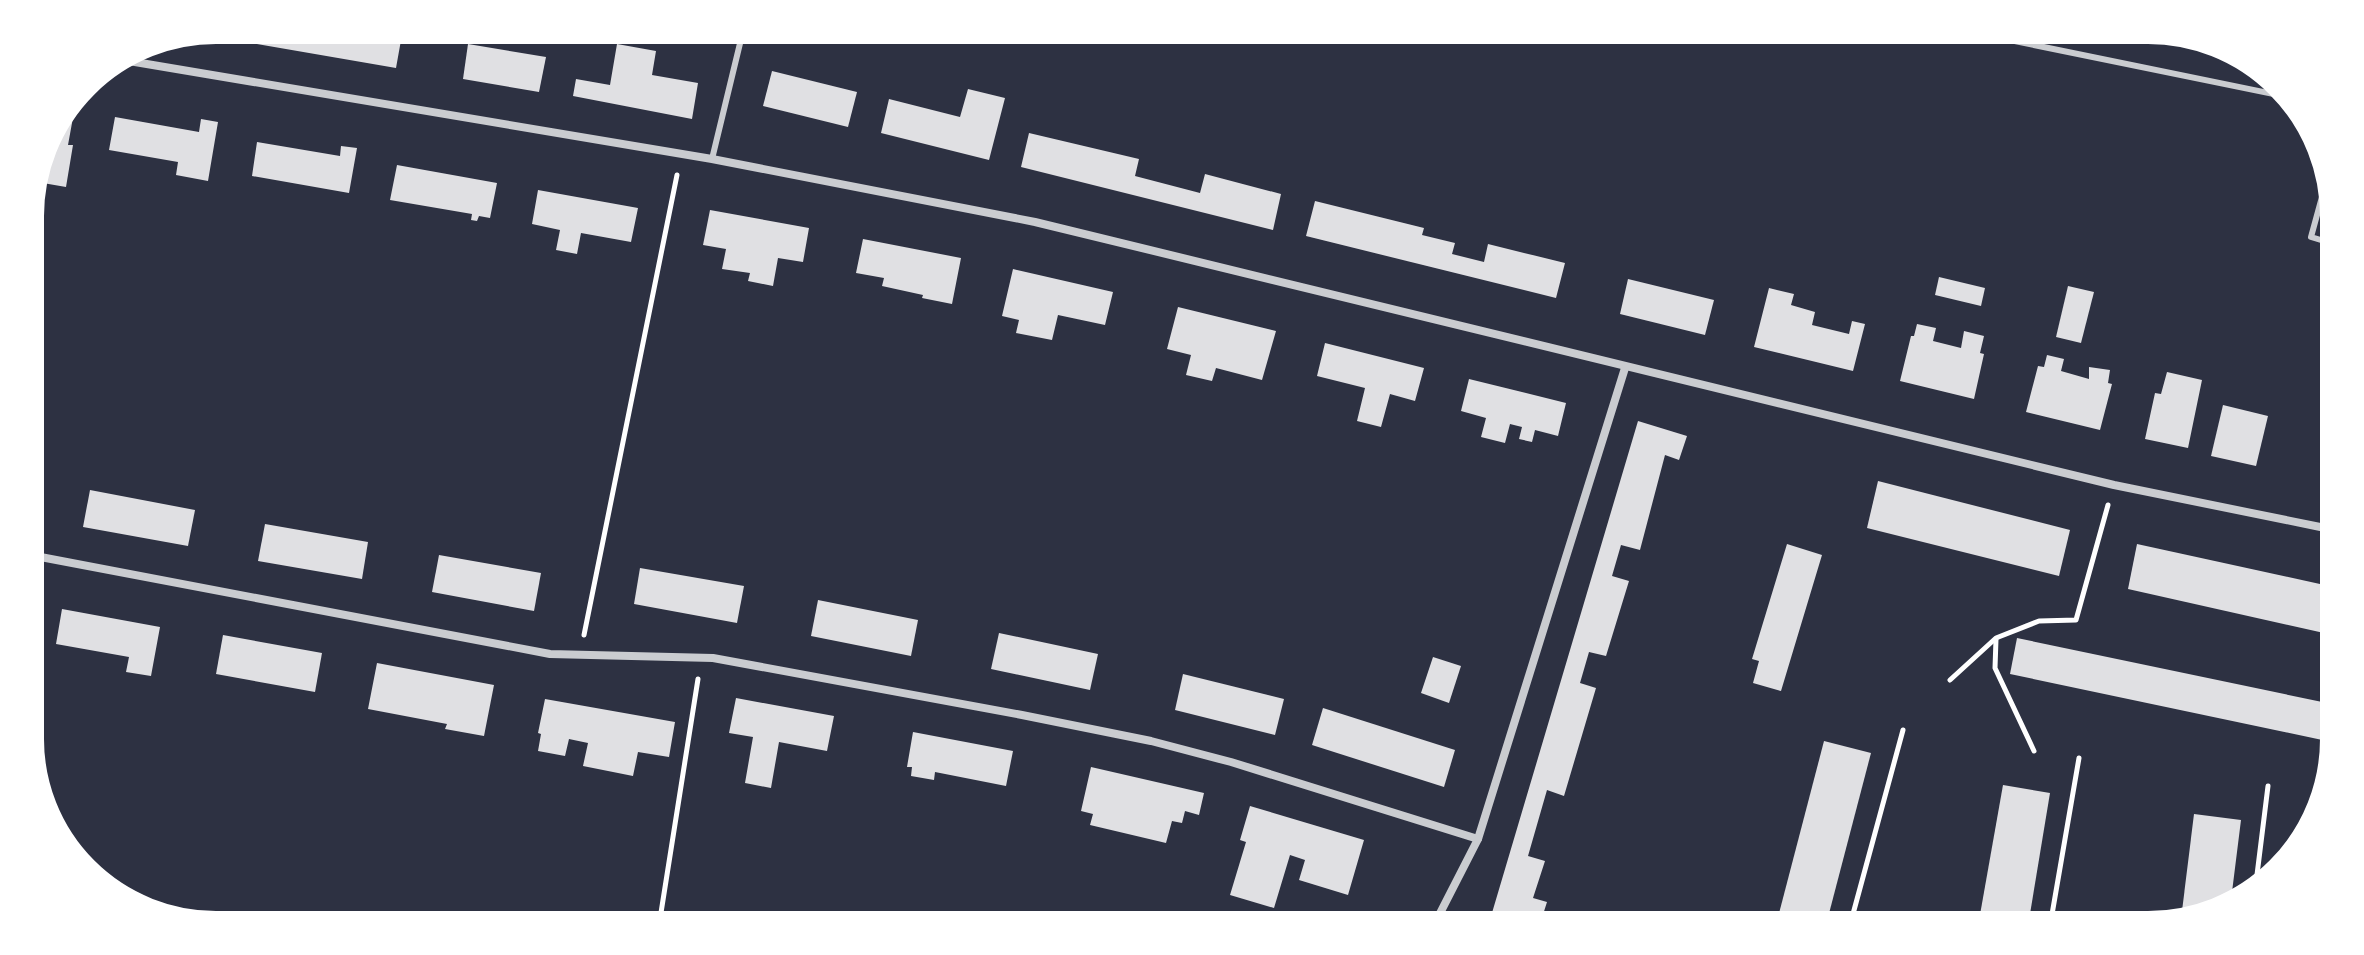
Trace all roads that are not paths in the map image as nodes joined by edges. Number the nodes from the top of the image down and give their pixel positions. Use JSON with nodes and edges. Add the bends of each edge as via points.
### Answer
{"nodes":[{"id":1,"x":740,"y":42,"type":"edge"},
{"id":2,"x":2019,"y":42,"type":"edge"},
{"id":3,"x":135,"y":62,"type":"edge"},
{"id":4,"x":2272,"y":94,"type":"edge"},
{"id":5,"x":712,"y":159,"type":"junction"},
{"id":6,"x":2321,"y":199,"type":"edge"},
{"id":7,"x":2322,"y":240,"type":"edge"},
{"id":8,"x":1625,"y":368,"type":"junction"},
{"id":9,"x":2322,"y":527,"type":"edge"},
{"id":10,"x":42,"y":557,"type":"edge"},
{"id":11,"x":1478,"y":839,"type":"junction"},
{"id":12,"x":1440,"y":913,"type":"edge"}],
"edges":[{"from":1,"to":5,"type":"lane"},
{"from":2,"to":4,"type":"lane"},
{"from":3,"to":5,"type":"street"},
{"from":5,"to":8,"type":"street","via":[[1035,222]]},
{"from":6,"to":7,"type":"lane","via":[[2311,237]]},
{"from":8,"to":9,"type":"street","via":[[2114,485]]},
{"from":8,"to":11,"type":"street"},
{"from":10,"to":11,"type":"street","via":[[535,651],[701,658],[1022,715],[1231,762]]},
{"from":11,"to":12,"type":"street"}]}
